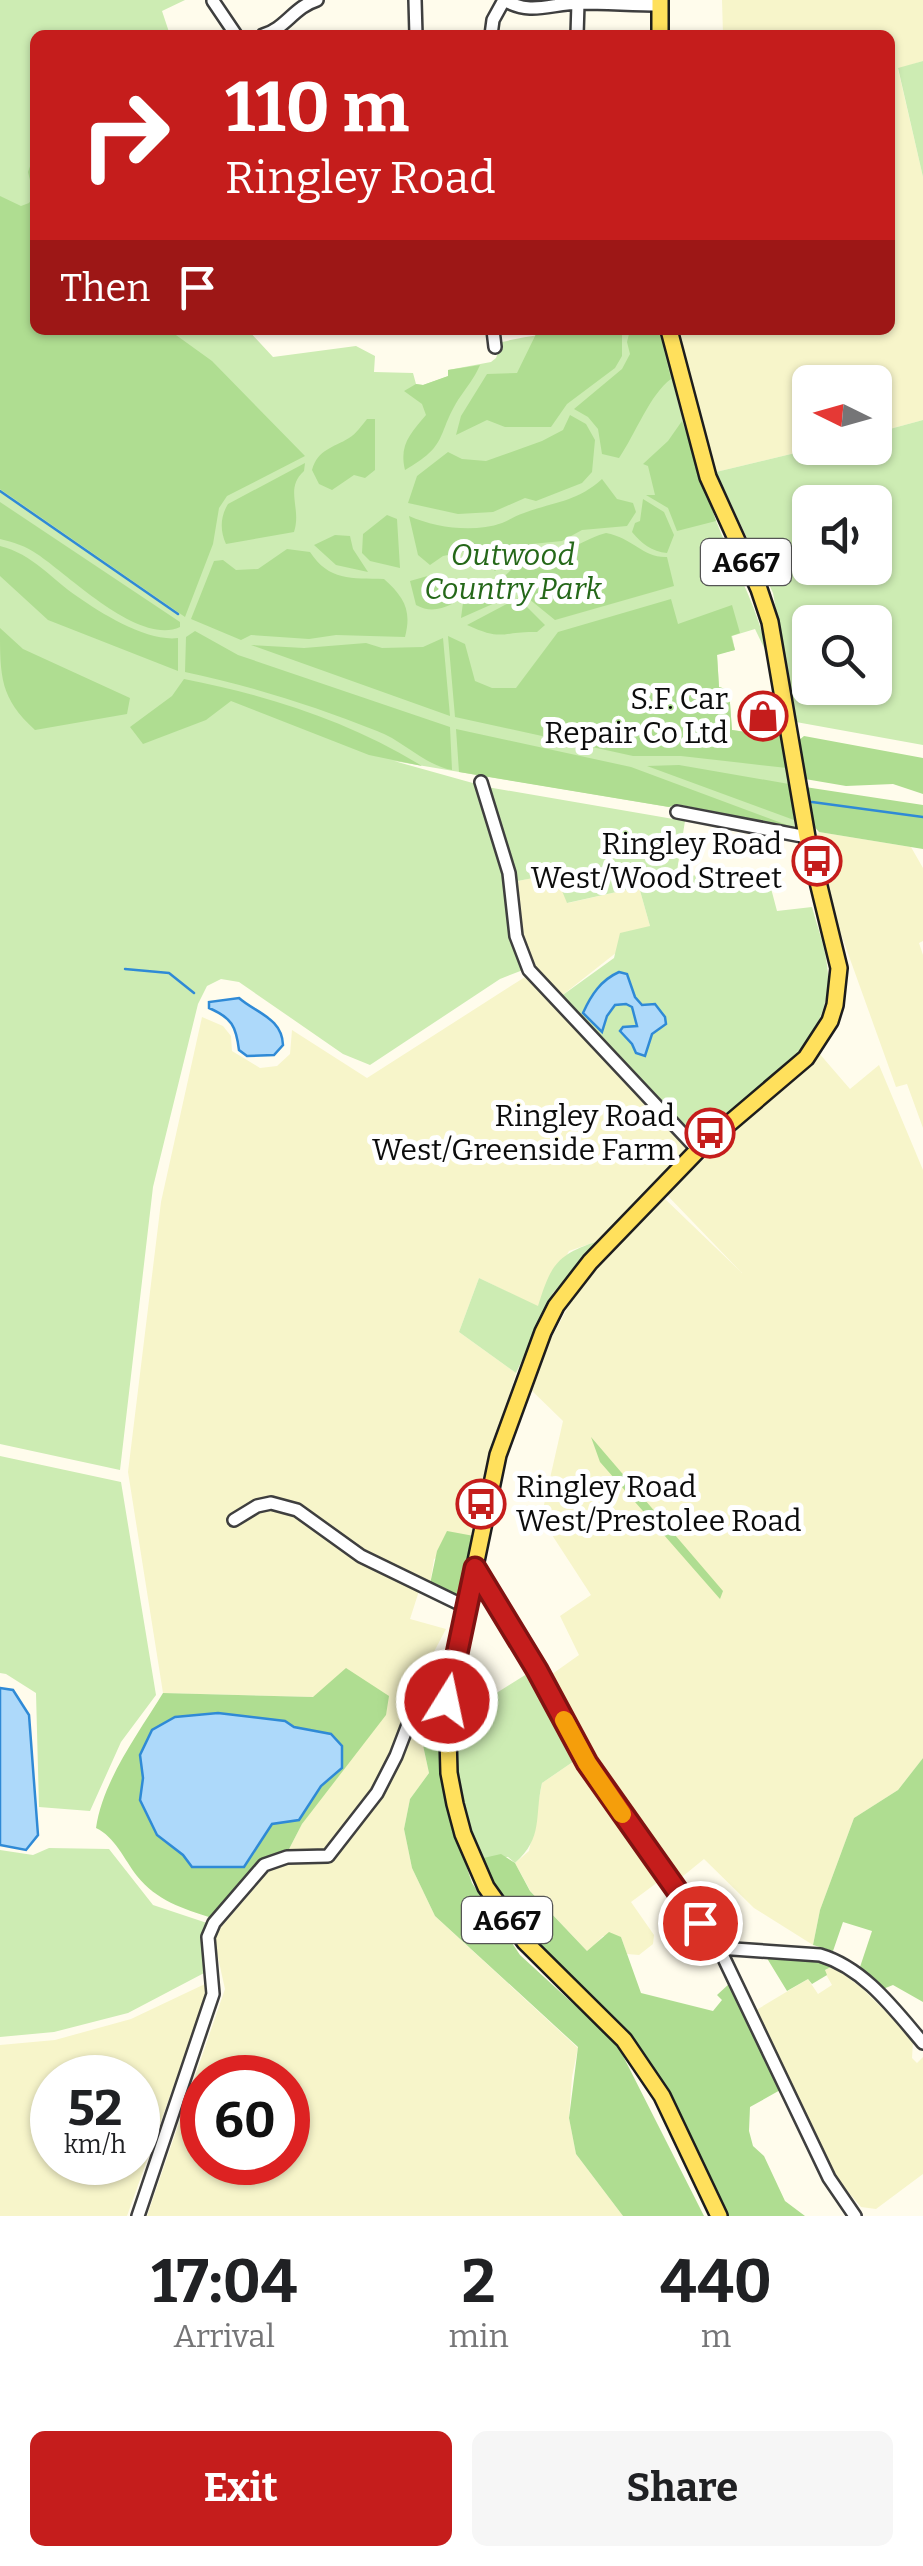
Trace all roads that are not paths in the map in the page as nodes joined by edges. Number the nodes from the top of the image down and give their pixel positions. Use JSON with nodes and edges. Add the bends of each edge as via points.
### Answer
{"nodes":[{"id":1,"x":316,"y":0,"type":"edge"},
{"id":2,"x":415,"y":0,"type":"edge"},
{"id":3,"x":504,"y":0,"type":"edge"},
{"id":4,"x":210,"y":2,"type":"edge"},
{"id":5,"x":578,"y":3,"type":"junction"},
{"id":6,"x":660,"y":3,"type":"edge"},
{"id":7,"x":232,"y":30,"type":"edge"},
{"id":8,"x":278,"y":30,"type":"edge"},
{"id":9,"x":416,"y":30,"type":"edge"},
{"id":10,"x":492,"y":30,"type":"edge"},
{"id":11,"x":577,"y":30,"type":"edge"},
{"id":12,"x":660,"y":30,"type":"edge"},
{"id":13,"x":494,"y":335,"type":"edge"},
{"id":14,"x":670,"y":335,"type":"edge"},
{"id":15,"x":495,"y":346,"type":"dead end"},
{"id":16,"x":481,"y":782,"type":"dead end"},
{"id":17,"x":678,"y":812,"type":"dead end"},
{"id":18,"x":807,"y":837,"type":"junction"},
{"id":19,"x":698,"y":1150,"type":"junction"},
{"id":20,"x":234,"y":1520,"type":"dead end"},
{"id":21,"x":475,"y":1568,"type":"junction"},
{"id":22,"x":466,"y":1608,"type":"junction"},
{"id":23,"x":452,"y":1671,"type":"junction"},
{"id":24,"x":719,"y":1948,"type":"junction"},
{"id":25,"x":923,"y":2043,"type":"edge"},
{"id":26,"x":138,"y":2216,"type":"edge"},
{"id":27,"x":719,"y":2216,"type":"edge"},
{"id":28,"x":855,"y":2216,"type":"edge"}],
"edges":[{"from":1,"to":8,"type":"street"},
{"from":2,"to":9,"type":"street"},
{"from":3,"to":5,"type":"street","via":[[534,10]]},
{"from":3,"to":10,"type":"street"},
{"from":4,"to":7,"type":"street"},
{"from":5,"to":6,"type":"street"},
{"from":5,"to":11,"type":"street"},
{"from":6,"to":12,"type":"main road"},
{"from":13,"to":15,"type":"street"},
{"from":14,"to":18,"type":"main road","number":"A667","via":[[708,477],[770,622]]},
{"from":16,"to":19,"type":"street","via":[[529,970]]},
{"from":17,"to":18,"type":"street"},
{"from":18,"to":19,"type":"main road","number":"A667","via":[[838,968],[836,1004],[806,1058]]},
{"from":19,"to":21,"type":"main road","number":"A667","via":[[556,1306],[498,1455]]},
{"from":20,"to":22,"type":"street","via":[[271,1503],[297,1510],[361,1556]]},
{"from":21,"to":22,"type":"main road","number":"A667"},
{"from":21,"to":24,"type":"street","via":[[587,1763]]},
{"from":22,"to":23,"type":"main road","number":"A667"},
{"from":23,"to":26,"type":"street","via":[[424,1683],[377,1793],[328,1856],[264,1865],[214,1923],[208,1937],[213,1994]]},
{"from":23,"to":27,"type":"main road","number":"A667","via":[[449,1773],[463,1834],[486,1887],[525,1942],[624,2040],[662,2096]]},
{"from":24,"to":25,"type":"street","via":[[833,1959],[873,1988]]},
{"from":24,"to":28,"type":"street","via":[[829,2178]]}]}
